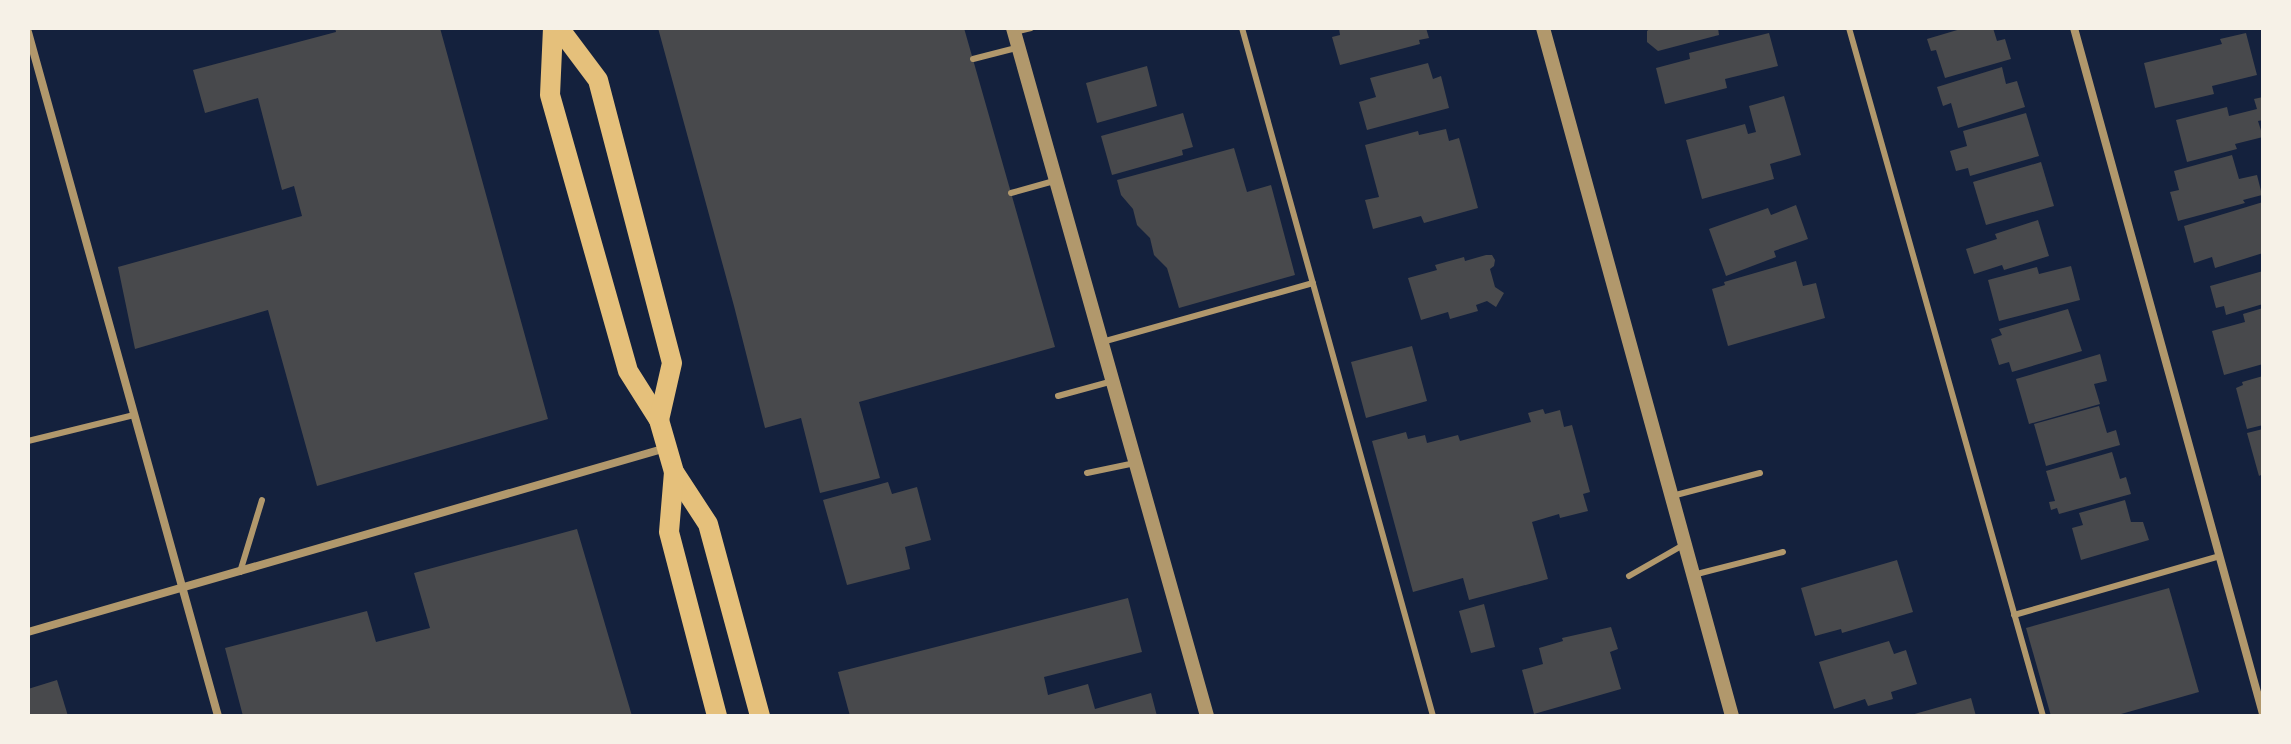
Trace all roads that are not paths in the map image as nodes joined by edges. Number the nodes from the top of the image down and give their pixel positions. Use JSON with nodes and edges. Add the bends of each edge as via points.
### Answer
{"nodes":[{"id":1,"x":553,"y":28,"type":"edge"},
{"id":2,"x":559,"y":28,"type":"edge"},
{"id":3,"x":1031,"y":28,"type":"edge"},
{"id":4,"x":1242,"y":28,"type":"edge"},
{"id":5,"x":1543,"y":28,"type":"edge"},
{"id":6,"x":1849,"y":28,"type":"edge"},
{"id":7,"x":2074,"y":28,"type":"edge"},
{"id":8,"x":28,"y":32,"type":"edge"},
{"id":9,"x":1016,"y":36,"type":"edge"},
{"id":10,"x":973,"y":59,"type":"dead end"},
{"id":11,"x":1057,"y":180,"type":"junction"},
{"id":12,"x":1011,"y":193,"type":"dead end"},
{"id":13,"x":1313,"y":283,"type":"junction"},
{"id":14,"x":1102,"y":342,"type":"junction"},
{"id":15,"x":1113,"y":381,"type":"junction"},
{"id":16,"x":1058,"y":396,"type":"dead end"},
{"id":17,"x":134,"y":415,"type":"junction"},
{"id":18,"x":659,"y":420,"type":"junction"},
{"id":19,"x":28,"y":441,"type":"edge"},
{"id":20,"x":667,"y":448,"type":"junction"},
{"id":21,"x":1136,"y":463,"type":"junction"},
{"id":22,"x":674,"y":472,"type":"junction"},
{"id":23,"x":1087,"y":473,"type":"dead end"},
{"id":24,"x":1760,"y":473,"type":"dead end"},
{"id":25,"x":1672,"y":496,"type":"junction"},
{"id":26,"x":262,"y":500,"type":"dead end"},
{"id":27,"x":1685,"y":544,"type":"junction"},
{"id":28,"x":1783,"y":552,"type":"dead end"},
{"id":29,"x":2220,"y":556,"type":"junction"},
{"id":30,"x":240,"y":572,"type":"junction"},
{"id":31,"x":1693,"y":575,"type":"junction"},
{"id":32,"x":1629,"y":576,"type":"dead end"},
{"id":33,"x":182,"y":588,"type":"junction"},
{"id":34,"x":2014,"y":615,"type":"junction"},
{"id":35,"x":28,"y":632,"type":"edge"},
{"id":36,"x":2263,"y":714,"type":"edge"},
{"id":37,"x":218,"y":716,"type":"edge"},
{"id":38,"x":717,"y":716,"type":"edge"},
{"id":39,"x":760,"y":716,"type":"edge"},
{"id":40,"x":1207,"y":716,"type":"edge"},
{"id":41,"x":1433,"y":716,"type":"edge"},
{"id":42,"x":1732,"y":716,"type":"edge"},
{"id":43,"x":2043,"y":716,"type":"edge"}],
"edges":[{"from":1,"to":18,"type":"main road","via":[[550,95],[628,371]]},
{"from":2,"to":18,"type":"main road","via":[[598,80],[672,363]]},
{"from":3,"to":9,"type":"lane"},
{"from":4,"to":13,"type":"lane"},
{"from":5,"to":25,"type":"street"},
{"from":6,"to":34,"type":"lane"},
{"from":7,"to":29,"type":"street"},
{"from":8,"to":17,"type":"street"},
{"from":9,"to":10,"type":"lane"},
{"from":9,"to":11,"type":"street"},
{"from":11,"to":12,"type":"lane"},
{"from":11,"to":14,"type":"street"},
{"from":13,"to":14,"type":"lane"},
{"from":13,"to":41,"type":"lane"},
{"from":14,"to":15,"type":"street"},
{"from":15,"to":16,"type":"lane"},
{"from":15,"to":21,"type":"street"},
{"from":17,"to":19,"type":"lane"},
{"from":17,"to":33,"type":"street"},
{"from":18,"to":20,"type":"main road"},
{"from":20,"to":22,"type":"main road"},
{"from":20,"to":30,"type":"street"},
{"from":21,"to":23,"type":"lane"},
{"from":21,"to":40,"type":"street"},
{"from":22,"to":38,"type":"main road","via":[[669,532]]},
{"from":22,"to":39,"type":"main road","via":[[708,524]]},
{"from":24,"to":25,"type":"lane"},
{"from":25,"to":27,"type":"street"},
{"from":26,"to":30,"type":"lane"},
{"from":27,"to":31,"type":"street"},
{"from":27,"to":32,"type":"lane"},
{"from":28,"to":31,"type":"lane"},
{"from":29,"to":34,"type":"lane"},
{"from":29,"to":36,"type":"street"},
{"from":30,"to":33,"type":"street"},
{"from":31,"to":42,"type":"street"},
{"from":33,"to":35,"type":"street"},
{"from":33,"to":37,"type":"street"},
{"from":34,"to":43,"type":"lane"}]}
